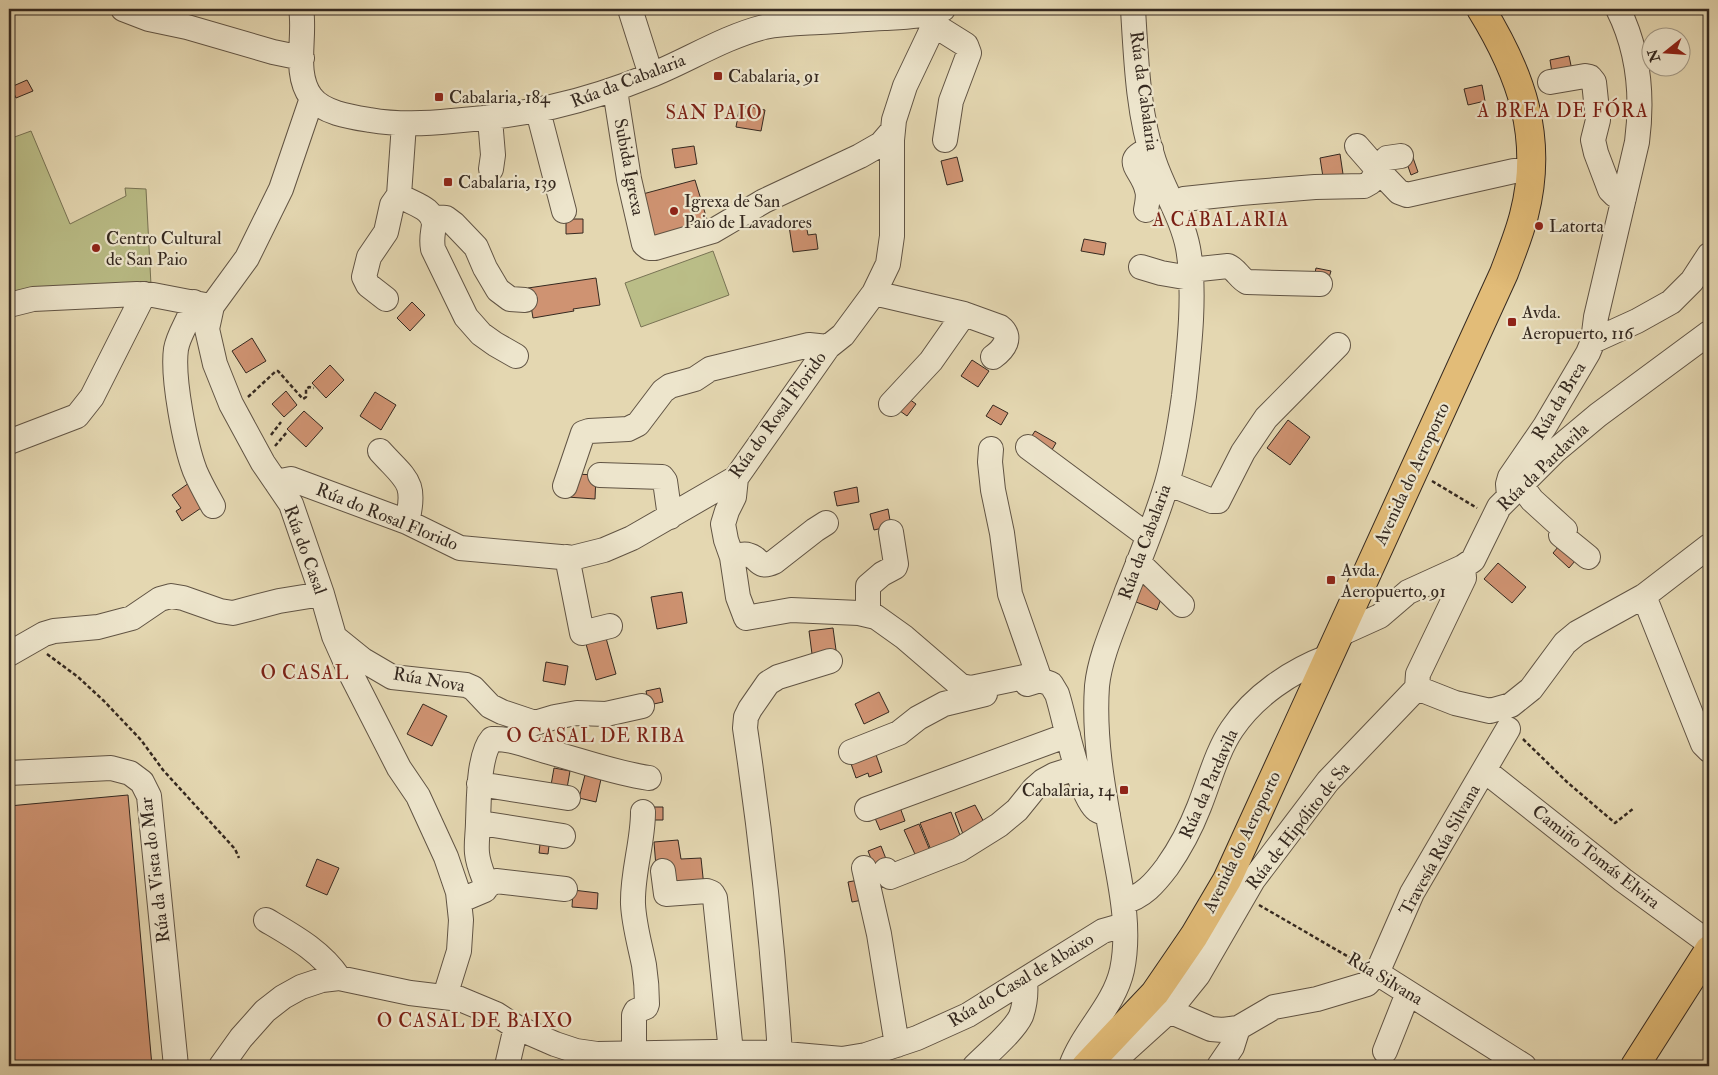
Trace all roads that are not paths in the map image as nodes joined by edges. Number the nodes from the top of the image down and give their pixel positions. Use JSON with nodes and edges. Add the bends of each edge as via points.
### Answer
{"nodes":[{"id":1,"x":123,"y":9,"type":"edge"},
{"id":2,"x":301,"y":9,"type":"edge"},
{"id":3,"x":630,"y":9,"type":"edge"},
{"id":4,"x":1134,"y":9,"type":"edge"},
{"id":5,"x":1481,"y":9,"type":"edge"},
{"id":6,"x":1618,"y":9,"type":"edge"},
{"id":7,"x":937,"y":15,"type":"edge"},
{"id":8,"x":302,"y":58,"type":"junction"},
{"id":9,"x":651,"y":75,"type":"junction"},
{"id":10,"x":1550,"y":82,"type":"dead end"},
{"id":11,"x":615,"y":90,"type":"junction"},
{"id":12,"x":312,"y":98,"type":"junction"},
{"id":13,"x":538,"y":111,"type":"junction"},
{"id":14,"x":490,"y":119,"type":"junction"},
{"id":15,"x":404,"y":124,"type":"junction"},
{"id":16,"x":893,"y":130,"type":"junction"},
{"id":17,"x":945,"y":140,"type":"dead end"},
{"id":18,"x":1357,"y":146,"type":"dead end"},
{"id":19,"x":1151,"y":149,"type":"junction"},
{"id":20,"x":1401,"y":156,"type":"dead end"},
{"id":21,"x":491,"y":169,"type":"dead end"},
{"id":22,"x":1378,"y":170,"type":"junction"},
{"id":23,"x":1531,"y":171,"type":"junction"},
{"id":24,"x":399,"y":195,"type":"junction"},
{"id":25,"x":1624,"y":198,"type":"junction"},
{"id":26,"x":1173,"y":203,"type":"junction"},
{"id":27,"x":1146,"y":210,"type":"dead end"},
{"id":28,"x":564,"y":212,"type":"dead end"},
{"id":29,"x":433,"y":216,"type":"junction"},
{"id":30,"x":1709,"y":255,"type":"edge"},
{"id":31,"x":1141,"y":267,"type":"dead end"},
{"id":32,"x":1190,"y":274,"type":"junction"},
{"id":33,"x":1320,"y":284,"type":"dead end"},
{"id":34,"x":874,"y":292,"type":"junction"},
{"id":35,"x":144,"y":294,"type":"junction"},
{"id":36,"x":386,"y":299,"type":"dead end"},
{"id":37,"x":525,"y":300,"type":"dead end"},
{"id":38,"x":203,"y":304,"type":"junction"},
{"id":39,"x":9,"y":305,"type":"edge"},
{"id":40,"x":964,"y":314,"type":"junction"},
{"id":41,"x":1709,"y":333,"type":"edge"},
{"id":42,"x":1593,"y":341,"type":"junction"},
{"id":43,"x":1338,"y":344,"type":"dead end"},
{"id":44,"x":828,"y":348,"type":"junction"},
{"id":45,"x":516,"y":356,"type":"dead end"},
{"id":46,"x":993,"y":357,"type":"dead end"},
{"id":47,"x":891,"y":404,"type":"dead end"},
{"id":48,"x":9,"y":442,"type":"edge"},
{"id":49,"x":1028,"y":448,"type":"dead end"},
{"id":50,"x":991,"y":449,"type":"dead end"},
{"id":51,"x":380,"y":451,"type":"dead end"},
{"id":52,"x":600,"y":476,"type":"dead end"},
{"id":53,"x":736,"y":478,"type":"junction"},
{"id":54,"x":276,"y":482,"type":"junction"},
{"id":55,"x":1167,"y":484,"type":"junction"},
{"id":56,"x":565,"y":486,"type":"dead end"},
{"id":57,"x":1514,"y":490,"type":"junction"},
{"id":58,"x":213,"y":506,"type":"dead end"},
{"id":59,"x":670,"y":517,"type":"junction"},
{"id":60,"x":407,"y":522,"type":"junction"},
{"id":61,"x":826,"y":523,"type":"dead end"},
{"id":62,"x":890,"y":532,"type":"dead end"},
{"id":63,"x":1148,"y":536,"type":"junction"},
{"id":64,"x":1709,"y":546,"type":"edge"},
{"id":65,"x":732,"y":557,"type":"junction"},
{"id":66,"x":1588,"y":557,"type":"dead end"},
{"id":67,"x":567,"y":558,"type":"junction"},
{"id":68,"x":1138,"y":562,"type":"junction"},
{"id":69,"x":1463,"y":567,"type":"junction"},
{"id":70,"x":322,"y":594,"type":"junction"},
{"id":71,"x":1644,"y":596,"type":"junction"},
{"id":72,"x":1182,"y":605,"type":"dead end"},
{"id":73,"x":868,"y":615,"type":"junction"},
{"id":74,"x":610,"y":626,"type":"dead end"},
{"id":75,"x":334,"y":636,"type":"junction"},
{"id":76,"x":1333,"y":646,"type":"junction"},
{"id":77,"x":9,"y":654,"type":"edge"},
{"id":78,"x":830,"y":661,"type":"dead end"},
{"id":79,"x":1040,"y":680,"type":"junction"},
{"id":80,"x":1417,"y":688,"type":"junction"},
{"id":81,"x":642,"y":706,"type":"dead end"},
{"id":82,"x":1508,"y":729,"type":"road end"},
{"id":83,"x":1068,"y":735,"type":"junction"},
{"id":84,"x":1709,"y":750,"type":"edge"},
{"id":85,"x":851,"y":752,"type":"dead end"},
{"id":86,"x":1076,"y":768,"type":"junction"},
{"id":87,"x":1484,"y":770,"type":"junction"},
{"id":88,"x":9,"y":773,"type":"edge"},
{"id":89,"x":649,"y":778,"type":"dead end"},
{"id":90,"x":479,"y":784,"type":"junction"},
{"id":91,"x":568,"y":798,"type":"dead end"},
{"id":92,"x":867,"y":809,"type":"dead end"},
{"id":93,"x":643,"y":812,"type":"dead end"},
{"id":94,"x":1108,"y":815,"type":"junction"},
{"id":95,"x":478,"y":821,"type":"junction"},
{"id":96,"x":564,"y":836,"type":"dead end"},
{"id":97,"x":663,"y":870,"type":"dead end"},
{"id":98,"x":487,"y":886,"type":"junction"},
{"id":99,"x":565,"y":889,"type":"dead end"},
{"id":100,"x":459,"y":901,"type":"junction"},
{"id":101,"x":1124,"y":913,"type":"junction"},
{"id":102,"x":266,"y":920,"type":"dead end"},
{"id":103,"x":1709,"y":943,"type":"edge"},
{"id":104,"x":1709,"y":950,"type":"edge"},
{"id":105,"x":1377,"y":973,"type":"junction"},
{"id":106,"x":339,"y":978,"type":"junction"},
{"id":107,"x":1025,"y":980,"type":"junction"},
{"id":108,"x":1408,"y":993,"type":"junction"},
{"id":109,"x":445,"y":996,"type":"junction"},
{"id":110,"x":1169,"y":1011,"type":"junction"},
{"id":111,"x":516,"y":1027,"type":"junction"},
{"id":112,"x":1238,"y":1028,"type":"junction"},
{"id":113,"x":897,"y":1045,"type":"junction"},
{"id":114,"x":1385,"y":1051,"type":"dead end"},
{"id":115,"x":731,"y":1052,"type":"junction"},
{"id":116,"x":634,"y":1054,"type":"junction"},
{"id":117,"x":780,"y":1054,"type":"junction"},
{"id":118,"x":1093,"y":1059,"type":"edge"},
{"id":119,"x":176,"y":1066,"type":"edge"},
{"id":120,"x":221,"y":1066,"type":"edge"},
{"id":121,"x":507,"y":1066,"type":"edge"},
{"id":122,"x":975,"y":1066,"type":"edge"},
{"id":123,"x":1070,"y":1066,"type":"edge"},
{"id":124,"x":1218,"y":1066,"type":"edge"},
{"id":125,"x":1524,"y":1066,"type":"edge"},
{"id":126,"x":1636,"y":1066,"type":"edge"}],
"edges":[{"from":1,"to":8,"type":"street","via":[[149,19]]},
{"from":2,"to":8,"type":"street"},
{"from":3,"to":9,"type":"street"},
{"from":4,"to":19,"type":"street","name":"Rúa da Cabalaria","via":[[1140,83]]},
{"from":5,"to":23,"type":"main road","name":"Avenida do Aeroporto","via":[[1507,54],[1523,96],[1530,130]]},
{"from":6,"to":25,"type":"street","name":"Rúa da Brea","via":[[1634,50],[1641,116]]},
{"from":7,"to":9,"type":"street","name":"Rúa da Cabalaria","via":[[793,22],[764,28]]},
{"from":7,"to":16,"type":"street","name":"Rúa do Rosal Florido","via":[[906,86]]},
{"from":7,"to":17,"type":"street","via":[[969,49],[951,100]]},
{"from":8,"to":12,"type":"street","via":[[304,81]]},
{"from":9,"to":11,"type":"street","name":"Rúa da Cabalaria"},
{"from":10,"to":25,"type":"street","via":[[1585,76],[1594,82],[1598,115],[1593,140],[1596,154],[1610,190]]},
{"from":11,"to":13,"type":"street","name":"Rúa da Cabalaria"},
{"from":11,"to":16,"type":"street","name":"Subida Igrexa","via":[[629,179],[644,244],[648,248],[713,231],[764,201],[860,156],[881,144]]},
{"from":12,"to":15,"type":"street","name":"Rúa da Cabalaria","via":[[322,106],[354,118]]},
{"from":12,"to":38,"type":"street","name":"Rúa do Casal","via":[[281,189],[247,258]]},
{"from":13,"to":14,"type":"street","name":"Rúa da Cabalaria"},
{"from":13,"to":28,"type":"street"},
{"from":14,"to":15,"type":"street","name":"Rúa da Cabalaria"},
{"from":14,"to":21,"type":"street"},
{"from":15,"to":24,"type":"street"},
{"from":16,"to":34,"type":"street","name":"Rúa do Rosal Florido","via":[[892,236],[888,264]]},
{"from":18,"to":22,"type":"street"},
{"from":19,"to":26,"type":"street","name":"Rúa da Cabalaria","via":[[1154,163]]},
{"from":19,"to":27,"type":"street","via":[[1135,157],[1147,188]]},
{"from":20,"to":22,"type":"street","via":[[1387,158]]},
{"from":22,"to":23,"type":"street","via":[[1399,192],[1407,195],[1514,171]]},
{"from":22,"to":26,"type":"street","via":[[1371,182],[1364,186],[1241,193]]},
{"from":23,"to":76,"type":"main road","name":"Avenida do Aeroporto","via":[[1525,213],[1504,273]]},
{"from":24,"to":29,"type":"street"},
{"from":24,"to":36,"type":"street","via":[[392,205],[386,232],[369,256],[364,277],[368,285]]},
{"from":25,"to":42,"type":"street","name":"Rúa da Brea"},
{"from":26,"to":32,"type":"street","name":"Rúa da Cabalaria","via":[[1188,246]]},
{"from":29,"to":37,"type":"street","via":[[446,218],[476,248],[498,290],[510,299]]},
{"from":29,"to":45,"type":"street","via":[[433,249],[466,317],[481,334]]},
{"from":30,"to":42,"type":"street","via":[[1692,281],[1671,302]]},
{"from":31,"to":32,"type":"street","via":[[1161,274]]},
{"from":32,"to":33,"type":"street","via":[[1228,266],[1247,282]]},
{"from":32,"to":55,"type":"street","name":"Rúa da Cabalaria","via":[[1191,308],[1183,398]]},
{"from":34,"to":40,"type":"street"},
{"from":34,"to":44,"type":"street","name":"Rúa do Rosal Florido","via":[[843,336]]},
{"from":35,"to":38,"type":"street"},
{"from":35,"to":39,"type":"street","via":[[33,299]]},
{"from":35,"to":48,"type":"street","via":[[92,398],[77,416]]},
{"from":38,"to":54,"type":"street","name":"Rúa do Casal","via":[[215,364],[231,404],[262,463]]},
{"from":38,"to":58,"type":"street","via":[[192,315],[180,337],[176,350],[177,387],[195,472]]},
{"from":40,"to":46,"type":"street","via":[[1004,330],[1005,345]]},
{"from":40,"to":47,"type":"street","via":[[931,361]]},
{"from":41,"to":57,"type":"street","name":"Rúa da Pardavila","via":[[1598,415]]},
{"from":42,"to":57,"type":"street","name":"Rúa da Brea","via":[[1545,426],[1510,477],[1508,484]]},
{"from":43,"to":55,"type":"street","via":[[1266,418],[1216,502]]},
{"from":44,"to":53,"type":"street","name":"Rúa do Rosal Florido"},
{"from":44,"to":56,"type":"street","via":[[809,345],[710,369],[695,379],[670,386],[638,424],[628,429],[583,433]]},
{"from":49,"to":63,"type":"street"},
{"from":50,"to":79,"type":"street","via":[[993,490],[1010,594]]},
{"from":51,"to":60,"type":"street","via":[[409,482],[412,504]]},
{"from":52,"to":59,"type":"street","via":[[662,477]]},
{"from":53,"to":59,"type":"street","name":"Rúa do Rosal Florido"},
{"from":53,"to":65,"type":"street","via":[[734,497],[723,524]]},
{"from":54,"to":60,"type":"street","name":"Rúa do Rosal Florido","via":[[291,479]]},
{"from":54,"to":70,"type":"street","name":"Rúa do Casal","via":[[290,504]]},
{"from":55,"to":63,"type":"street","name":"Rúa da Cabalaria"},
{"from":57,"to":66,"type":"street","via":[[1532,500],[1565,530],[1561,535]]},
{"from":57,"to":69,"type":"street","name":"Rúa da Pardavila","via":[[1498,507],[1473,560]]},
{"from":59,"to":67,"type":"street","name":"Rúa do Rosal Florido","via":[[604,550]]},
{"from":60,"to":67,"type":"street","name":"Rúa do Rosal Florido","via":[[460,548]]},
{"from":61,"to":65,"type":"street","via":[[768,565],[759,563],[751,555]]},
{"from":62,"to":73,"type":"street","via":[[896,564],[868,586]]},
{"from":63,"to":68,"type":"street","name":"Rúa da Cabalaria"},
{"from":64,"to":71,"type":"street"},
{"from":65,"to":73,"type":"street","via":[[738,597],[746,618],[791,610]]},
{"from":67,"to":74,"type":"street","via":[[582,633]]},
{"from":68,"to":72,"type":"street"},
{"from":68,"to":94,"type":"street","name":"Rúa da Cabalaria","via":[[1107,646],[1098,682],[1097,740]]},
{"from":69,"to":76,"type":"street","name":"Rúa da Pardavila","via":[[1415,588],[1380,616]]},
{"from":69,"to":80,"type":"street","via":[[1464,578],[1418,674]]},
{"from":70,"to":75,"type":"street","name":"Rúa do Casal"},
{"from":70,"to":77,"type":"street","via":[[233,613],[171,596],[160,599],[132,618],[98,627],[54,631]]},
{"from":71,"to":80,"type":"street","via":[[1577,633],[1531,689],[1511,705],[1490,711],[1455,703]]},
{"from":71,"to":84,"type":"street","via":[[1703,744]]},
{"from":73,"to":79,"type":"street","via":[[898,633],[961,686],[971,688],[1024,677]]},
{"from":75,"to":81,"type":"street","name":"Rúa Nova","via":[[363,660],[392,677],[466,685],[490,706],[527,722],[577,713],[606,714]]},
{"from":75,"to":100,"type":"street","name":"Rúa do Casal","via":[[399,768],[418,796],[446,857]]},
{"from":76,"to":101,"type":"street","name":"Rúa da Pardavila","via":[[1246,710],[1230,731],[1184,842],[1154,884],[1132,900]]},
{"from":76,"to":118,"type":"main road","name":"Avenida do Aeroporto","via":[[1211,909],[1155,993]]},
{"from":78,"to":117,"type":"street","via":[[768,683],[746,717],[765,880]]},
{"from":79,"to":83,"type":"street","via":[[1051,684],[1058,694]]},
{"from":79,"to":85,"type":"street","via":[[944,704],[899,733]]},
{"from":80,"to":110,"type":"street","name":"Rúa de Hipólito de Sa","via":[[1328,781],[1253,880],[1198,975]]},
{"from":82,"to":87,"type":"street","name":"Travesía Rúa Silvana"},
{"from":83,"to":86,"type":"street"},
{"from":83,"to":92,"type":"street"},
{"from":86,"to":94,"type":"street","via":[[1093,805]]},
{"from":86,"to":113,"type":"street","via":[[1043,781],[1018,810],[959,850],[890,877],[875,869],[879,934]]},
{"from":87,"to":103,"type":"street","name":"Camiño Tomás Elvira"},
{"from":87,"to":105,"type":"street","name":"Travesía Rúa Silvana","via":[[1412,893]]},
{"from":88,"to":119,"type":"street","name":"Rúa da Vista do Mar","via":[[111,768],[130,773],[142,782],[149,796]]},
{"from":89,"to":90,"type":"street","via":[[611,771],[574,758],[497,739],[488,744]]},
{"from":90,"to":91,"type":"street"},
{"from":90,"to":95,"type":"street"},
{"from":93,"to":116,"type":"street","via":[[634,904],[647,1004],[634,1015]]},
{"from":94,"to":101,"type":"street","name":"Rúa da Cabalaria"},
{"from":95,"to":96,"type":"street"},
{"from":95,"to":98,"type":"street","via":[[477,851]]},
{"from":97,"to":115,"type":"street","via":[[666,894],[707,891],[715,898]]},
{"from":98,"to":99,"type":"street","via":[[496,881]]},
{"from":98,"to":100,"type":"street","via":[[485,890]]},
{"from":100,"to":109,"type":"street","name":"Rúa do Casal","via":[[460,951]]},
{"from":101,"to":107,"type":"street","name":"Rúa do Casal de Abaixo","via":[[1103,931]]},
{"from":101,"to":123,"type":"street","name":"Rúa da Cabalaria","via":[[1123,967],[1117,986]]},
{"from":102,"to":106,"type":"street","via":[[318,954],[331,965]]},
{"from":104,"to":126,"type":"main road"},
{"from":105,"to":108,"type":"street","name":"Rúa Silvana"},
{"from":105,"to":112,"type":"street","via":[[1367,984],[1317,1000],[1274,1007]]},
{"from":106,"to":109,"type":"street","name":"Rúa do Casal de Abaixo","via":[[410,993]]},
{"from":106,"to":120,"type":"street","name":"Rúa do Casal de Abaixo","via":[[301,987],[277,1002],[240,1038]]},
{"from":107,"to":113,"type":"street","name":"Rúa do Casal de Abaixo","via":[[968,1015]]},
{"from":107,"to":122,"type":"street","via":[[1026,992],[1020,1016]]},
{"from":108,"to":114,"type":"street"},
{"from":108,"to":125,"type":"street","name":"Rúa Silvana"},
{"from":109,"to":111,"type":"street","name":"Rúa do Casal de Abaixo","via":[[496,1014]]},
{"from":110,"to":112,"type":"street","via":[[1211,1029]]},
{"from":110,"to":118,"type":"street","name":"Rúa de Hipólito de Sa","via":[[1116,1058]]},
{"from":111,"to":116,"type":"street","name":"Rúa do Casal de Abaixo","via":[[576,1051]]},
{"from":111,"to":121,"type":"street"},
{"from":112,"to":124,"type":"street","via":[[1232,1047]]},
{"from":113,"to":117,"type":"street","name":"Rúa do Casal de Abaixo","via":[[842,1059]]},
{"from":115,"to":116,"type":"street","name":"Rúa do Casal de Abaixo"},
{"from":115,"to":117,"type":"street","name":"Rúa do Casal de Abaixo"}]}
